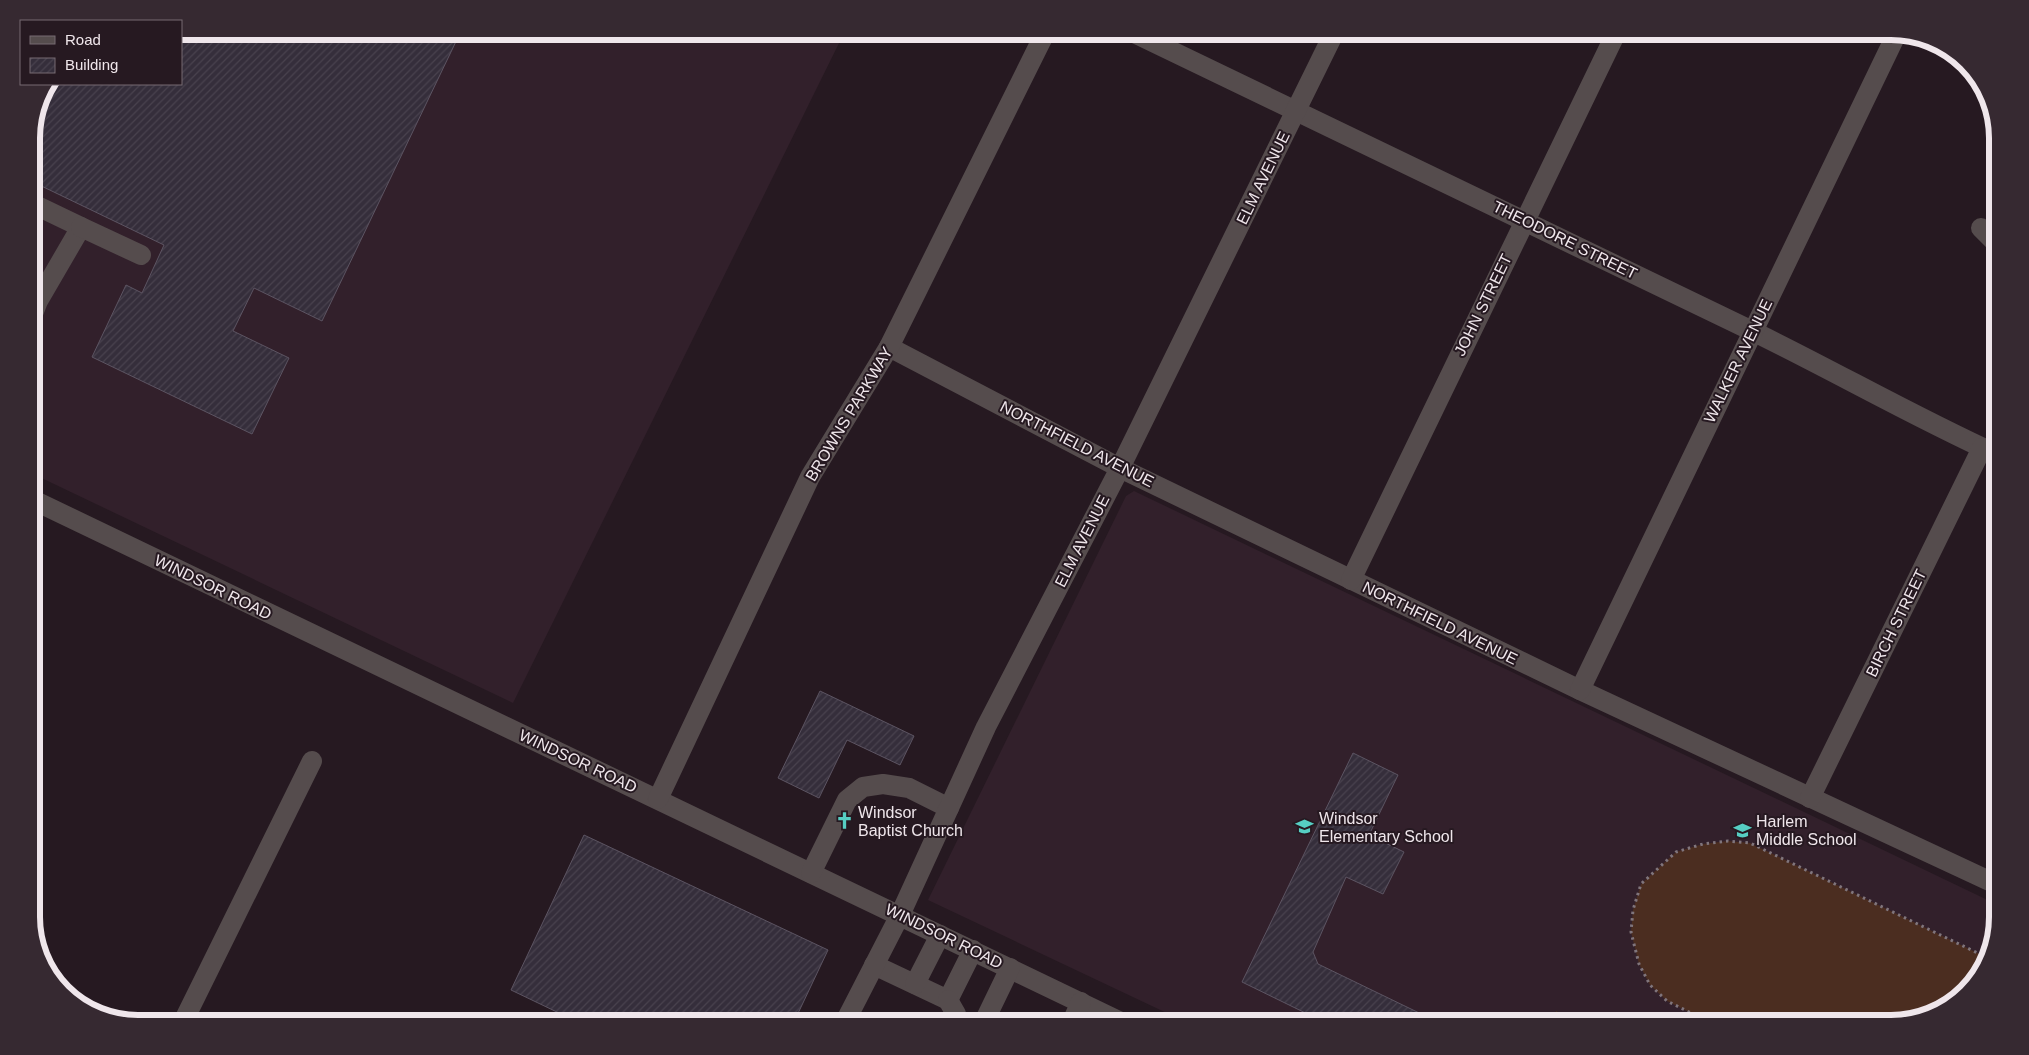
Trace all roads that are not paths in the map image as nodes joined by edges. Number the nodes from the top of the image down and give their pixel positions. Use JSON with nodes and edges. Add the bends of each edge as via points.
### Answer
{"nodes":[{"id":1,"x":1042,"y":40,"type":"edge"},
{"id":2,"x":1148,"y":40,"type":"edge"},
{"id":3,"x":1331,"y":40,"type":"edge"},
{"id":4,"x":1614,"y":40,"type":"edge"},
{"id":5,"x":1894,"y":40,"type":"edge"},
{"id":6,"x":1295,"y":112,"type":"junction"},
{"id":7,"x":40,"y":207,"type":"edge"},
{"id":8,"x":1524,"y":220,"type":"junction"},
{"id":9,"x":81,"y":227,"type":"junction"},
{"id":10,"x":1981,"y":228,"type":"dead end"},
{"id":11,"x":1989,"y":236,"type":"edge"},
{"id":12,"x":141,"y":254,"type":"dead end"},
{"id":13,"x":40,"y":298,"type":"edge"},
{"id":14,"x":1753,"y":331,"type":"junction"},
{"id":15,"x":889,"y":347,"type":"junction"},
{"id":16,"x":1989,"y":451,"type":"edge"},
{"id":17,"x":1989,"y":454,"type":"edge"},
{"id":18,"x":1120,"y":468,"type":"junction"},
{"id":19,"x":40,"y":503,"type":"edge"},
{"id":20,"x":1351,"y":580,"type":"junction"},
{"id":21,"x":1580,"y":690,"type":"junction"},
{"id":22,"x":312,"y":761,"type":"dead end"},
{"id":23,"x":1810,"y":798,"type":"junction"},
{"id":24,"x":658,"y":799,"type":"junction"},
{"id":25,"x":949,"y":808,"type":"junction"},
{"id":26,"x":811,"y":872,"type":"junction"},
{"id":27,"x":1989,"y":881,"type":"edge"},
{"id":28,"x":900,"y":915,"type":"junction"},
{"id":29,"x":940,"y":934,"type":"junction"},
{"id":30,"x":973,"y":950,"type":"junction"},
{"id":31,"x":874,"y":966,"type":"junction"},
{"id":32,"x":1010,"y":968,"type":"junction"},
{"id":33,"x":915,"y":984,"type":"junction"},
{"id":34,"x":948,"y":1000,"type":"junction"},
{"id":35,"x":1081,"y":1002,"type":"junction"},
{"id":36,"x":186,"y":1015,"type":"edge"},
{"id":37,"x":849,"y":1015,"type":"edge"},
{"id":38,"x":956,"y":1015,"type":"edge"},
{"id":39,"x":987,"y":1015,"type":"edge"},
{"id":40,"x":1075,"y":1015,"type":"edge"},
{"id":41,"x":1107,"y":1015,"type":"edge"}],
"edges":[{"from":1,"to":15,"type":"street","name":"BROWNS PARKWAY"},
{"from":2,"to":6,"type":"street","name":"THEODORE STREET"},
{"from":3,"to":6,"type":"street","name":"ELM AVENUE"},
{"from":4,"to":8,"type":"street","name":"JOHN STREET"},
{"from":5,"to":14,"type":"street","name":"WALKER AVENUE"},
{"from":6,"to":8,"type":"street","name":"THEODORE STREET"},
{"from":6,"to":18,"type":"street","name":"ELM AVENUE"},
{"from":7,"to":9,"type":"street"},
{"from":8,"to":14,"type":"street","name":"THEODORE STREET"},
{"from":8,"to":20,"type":"street","name":"JOHN STREET"},
{"from":9,"to":12,"type":"street"},
{"from":9,"to":13,"type":"street"},
{"from":10,"to":11,"type":"street"},
{"from":14,"to":16,"type":"street","name":"THEODORE STREET"},
{"from":14,"to":21,"type":"street","name":"WALKER AVENUE"},
{"from":15,"to":18,"type":"street","name":"NORTHFIELD AVENUE"},
{"from":15,"to":24,"type":"street","name":"BROWNS PARKWAY","via":[[810,477]]},
{"from":17,"to":23,"type":"street","name":"BIRCH STREET"},
{"from":18,"to":20,"type":"street","name":"NORTHFIELD AVENUE"},
{"from":18,"to":25,"type":"street","name":"ELM AVENUE","via":[[986,728]]},
{"from":19,"to":24,"type":"street","name":"WINDSOR ROAD"},
{"from":20,"to":21,"type":"street","name":"NORTHFIELD AVENUE"},
{"from":21,"to":23,"type":"street","name":"NORTHFIELD AVENUE"},
{"from":22,"to":36,"type":"street"},
{"from":23,"to":27,"type":"street","name":"NORTHFIELD AVENUE"},
{"from":24,"to":26,"type":"street","name":"WINDSOR ROAD"},
{"from":25,"to":26,"type":"street","via":[[909,788],[883,784],[863,788],[847,800]]},
{"from":25,"to":28,"type":"street","name":"ELM AVENUE"},
{"from":26,"to":28,"type":"street","name":"WINDSOR ROAD"},
{"from":28,"to":29,"type":"street","name":"WINDSOR ROAD"},
{"from":28,"to":31,"type":"street","name":"ELM AVENUE"},
{"from":29,"to":30,"type":"street","name":"WINDSOR ROAD"},
{"from":29,"to":33,"type":"street"},
{"from":30,"to":32,"type":"street","name":"WINDSOR ROAD"},
{"from":30,"to":34,"type":"street"},
{"from":31,"to":33,"type":"street"},
{"from":31,"to":37,"type":"street","name":"ELM AVENUE"},
{"from":32,"to":35,"type":"street","name":"WINDSOR ROAD"},
{"from":32,"to":39,"type":"street"},
{"from":33,"to":34,"type":"street"},
{"from":34,"to":38,"type":"street"},
{"from":35,"to":40,"type":"street"},
{"from":35,"to":41,"type":"street","name":"WINDSOR ROAD"}]}
